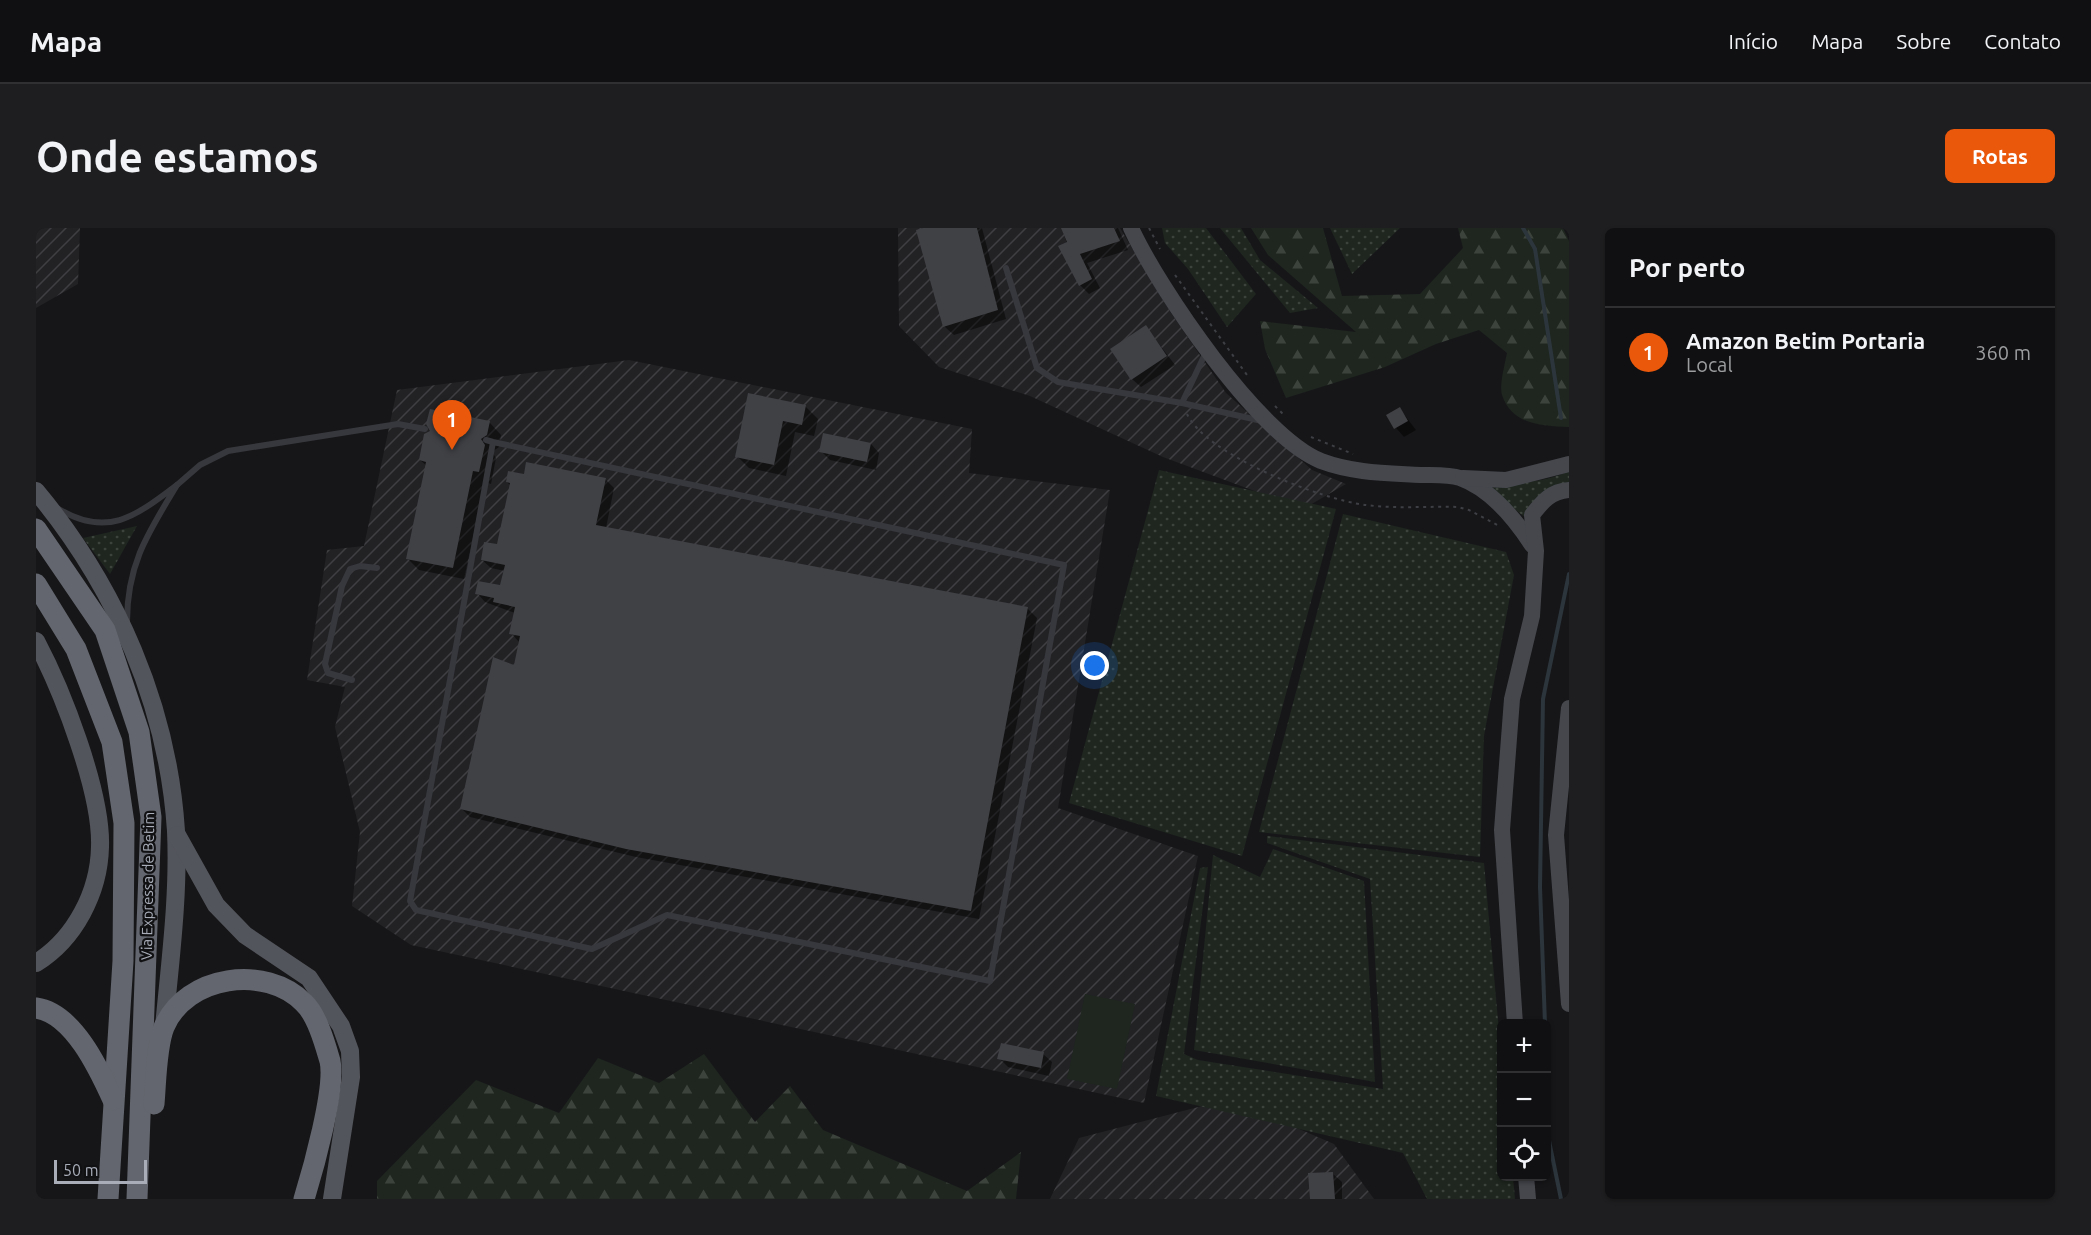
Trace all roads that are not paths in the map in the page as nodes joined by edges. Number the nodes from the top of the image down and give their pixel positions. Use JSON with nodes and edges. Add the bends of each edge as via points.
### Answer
{"nodes":[{"id":1,"x":1131,"y":228,"type":"edge"},
{"id":2,"x":1006,"y":268,"type":"dead end"},
{"id":3,"x":1208,"y":349,"type":"junction"},
{"id":4,"x":1182,"y":403,"type":"junction"},
{"id":5,"x":1268,"y":422,"type":"junction"},
{"id":6,"x":425,"y":429,"type":"dead end"},
{"id":7,"x":489,"y":441,"type":"joint"},
{"id":8,"x":1569,"y":464,"type":"edge"},
{"id":9,"x":1460,"y":477,"type":"junction"},
{"id":10,"x":177,"y":485,"type":"junction"},
{"id":11,"x":1569,"y":490,"type":"edge"},
{"id":12,"x":40,"y":495,"type":"edge"},
{"id":13,"x":36,"y":529,"type":"edge"},
{"id":14,"x":1536,"y":551,"type":"junction"},
{"id":15,"x":377,"y":568,"type":"dead end"},
{"id":16,"x":36,"y":584,"type":"edge"},
{"id":17,"x":127,"y":632,"type":"junction"},
{"id":18,"x":36,"y":641,"type":"edge"},
{"id":19,"x":352,"y":680,"type":"dead end"},
{"id":20,"x":1569,"y":708,"type":"edge"},
{"id":21,"x":176,"y":833,"type":"junction"},
{"id":22,"x":36,"y":963,"type":"edge"},
{"id":23,"x":1569,"y":1004,"type":"edge"},
{"id":24,"x":36,"y":1008,"type":"edge"},
{"id":25,"x":1515,"y":1019,"type":"edge"},
{"id":26,"x":164,"y":1027,"type":"junction"},
{"id":27,"x":113,"y":1100,"type":"junction"},
{"id":28,"x":1526,"y":1181,"type":"edge"},
{"id":29,"x":108,"y":1199,"type":"edge"},
{"id":30,"x":139,"y":1199,"type":"edge"},
{"id":31,"x":304,"y":1199,"type":"edge"},
{"id":32,"x":332,"y":1199,"type":"edge"},
{"id":33,"x":1528,"y":1199,"type":"edge"}],
"edges":[{"from":1,"to":3,"type":"main road","via":[[1169,297]]},
{"from":2,"to":4,"type":"lane","via":[[1036,368],[1047,377]]},
{"from":3,"to":4,"type":"lane"},
{"from":3,"to":5,"type":"main road"},
{"from":4,"to":5,"type":"lane"},
{"from":5,"to":9,"type":"main road","via":[[1319,460],[1344,468]]},
{"from":6,"to":10,"type":"lane","via":[[398,424],[228,451],[200,465]]},
{"from":7,"to":7,"type":"lane","via":[[410,901],[416,910],[592,949],[667,915],[990,981],[1064,565]]},
{"from":8,"to":9,"type":"main road","via":[[1506,480]]},
{"from":9,"to":14,"type":"main road","via":[[1511,516]]},
{"from":10,"to":12,"type":"lane","via":[[141,512],[116,522],[86,523]]},
{"from":10,"to":17,"type":"lane","via":[[136,559],[127,594]]},
{"from":11,"to":14,"type":"main road","via":[[1545,499],[1532,515]]},
{"from":12,"to":17,"type":"main road","via":[[96,576]]},
{"from":13,"to":30,"type":"highway","name":"Via Expressa de Betim","via":[[105,630],[139,732],[151,818]]},
{"from":14,"to":25,"type":"main road","via":[[1532,616],[1512,699],[1502,830]]},
{"from":15,"to":19,"type":"lane","via":[[360,566],[350,570],[340,596],[325,664],[328,674]]},
{"from":16,"to":27,"type":"highway","name":"Via Expressa de Betim","via":[[76,649],[112,742],[124,823],[123,962]]},
{"from":17,"to":21,"type":"main road","via":[[153,704],[172,788]]},
{"from":18,"to":22,"type":"main road","via":[[73,727],[101,844],[98,871],[88,901],[70,934]]},
{"from":20,"to":23,"type":"main road","via":[[1556,835]]},
{"from":21,"to":26,"type":"main road"},
{"from":21,"to":32,"type":"main road","via":[[216,905],[245,934],[309,978],[341,1026],[350,1051],[351,1077]]},
{"from":24,"to":27,"type":"highway","via":[[47,1010],[93,1055]]},
{"from":26,"to":30,"type":"highway","via":[[145,1185]]},
{"from":26,"to":31,"type":"highway","via":[[200,989],[218,981],[266,983],[305,1003],[330,1063],[322,1128]]},
{"from":27,"to":29,"type":"highway","name":"Via Expressa de Betim"},
{"from":28,"to":33,"type":"main road"}]}
